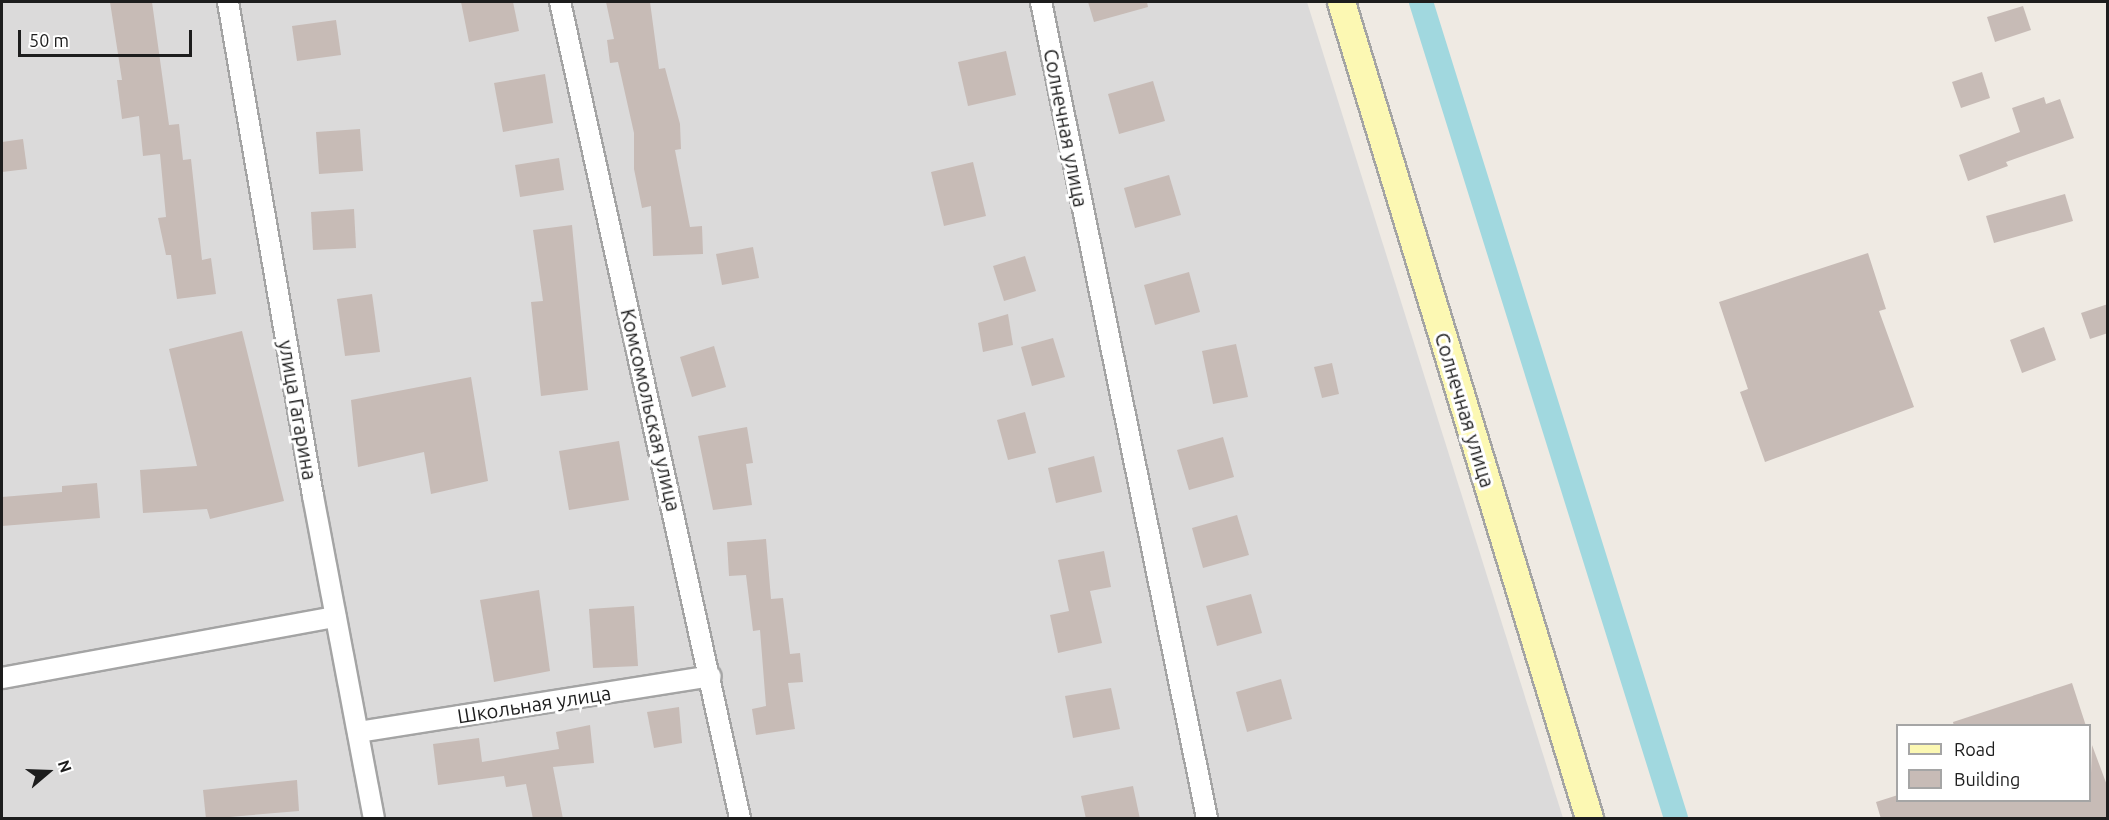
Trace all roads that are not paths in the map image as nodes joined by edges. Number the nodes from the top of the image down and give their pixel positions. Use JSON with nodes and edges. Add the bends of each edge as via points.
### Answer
{"nodes":[{"id":1,"x":228,"y":2,"type":"edge"},
{"id":2,"x":560,"y":2,"type":"edge"},
{"id":3,"x":1041,"y":2,"type":"edge"},
{"id":4,"x":1341,"y":2,"type":"edge"},
{"id":5,"x":335,"y":617,"type":"junction"},
{"id":6,"x":711,"y":676,"type":"junction"},
{"id":7,"x":2,"y":678,"type":"edge"},
{"id":8,"x":358,"y":732,"type":"junction"},
{"id":9,"x":374,"y":819,"type":"edge"},
{"id":10,"x":740,"y":819,"type":"edge"},
{"id":11,"x":1207,"y":819,"type":"edge"},
{"id":12,"x":1588,"y":819,"type":"edge"}],
"edges":[{"from":1,"to":5,"type":"street","name":"улица Гагарина"},
{"from":2,"to":6,"type":"street","name":"Комсомольская улица"},
{"from":3,"to":11,"type":"street","name":"Солнечная улица"},
{"from":4,"to":12,"type":"main road","name":"Солнечная улица"},
{"from":5,"to":7,"type":"street"},
{"from":5,"to":8,"type":"street","name":"улица Гагарина"},
{"from":6,"to":8,"type":"street","name":"Школьная улица"},
{"from":6,"to":10,"type":"street","name":"Комсомольская улица"},
{"from":8,"to":9,"type":"street","name":"улица Гагарина"}]}
